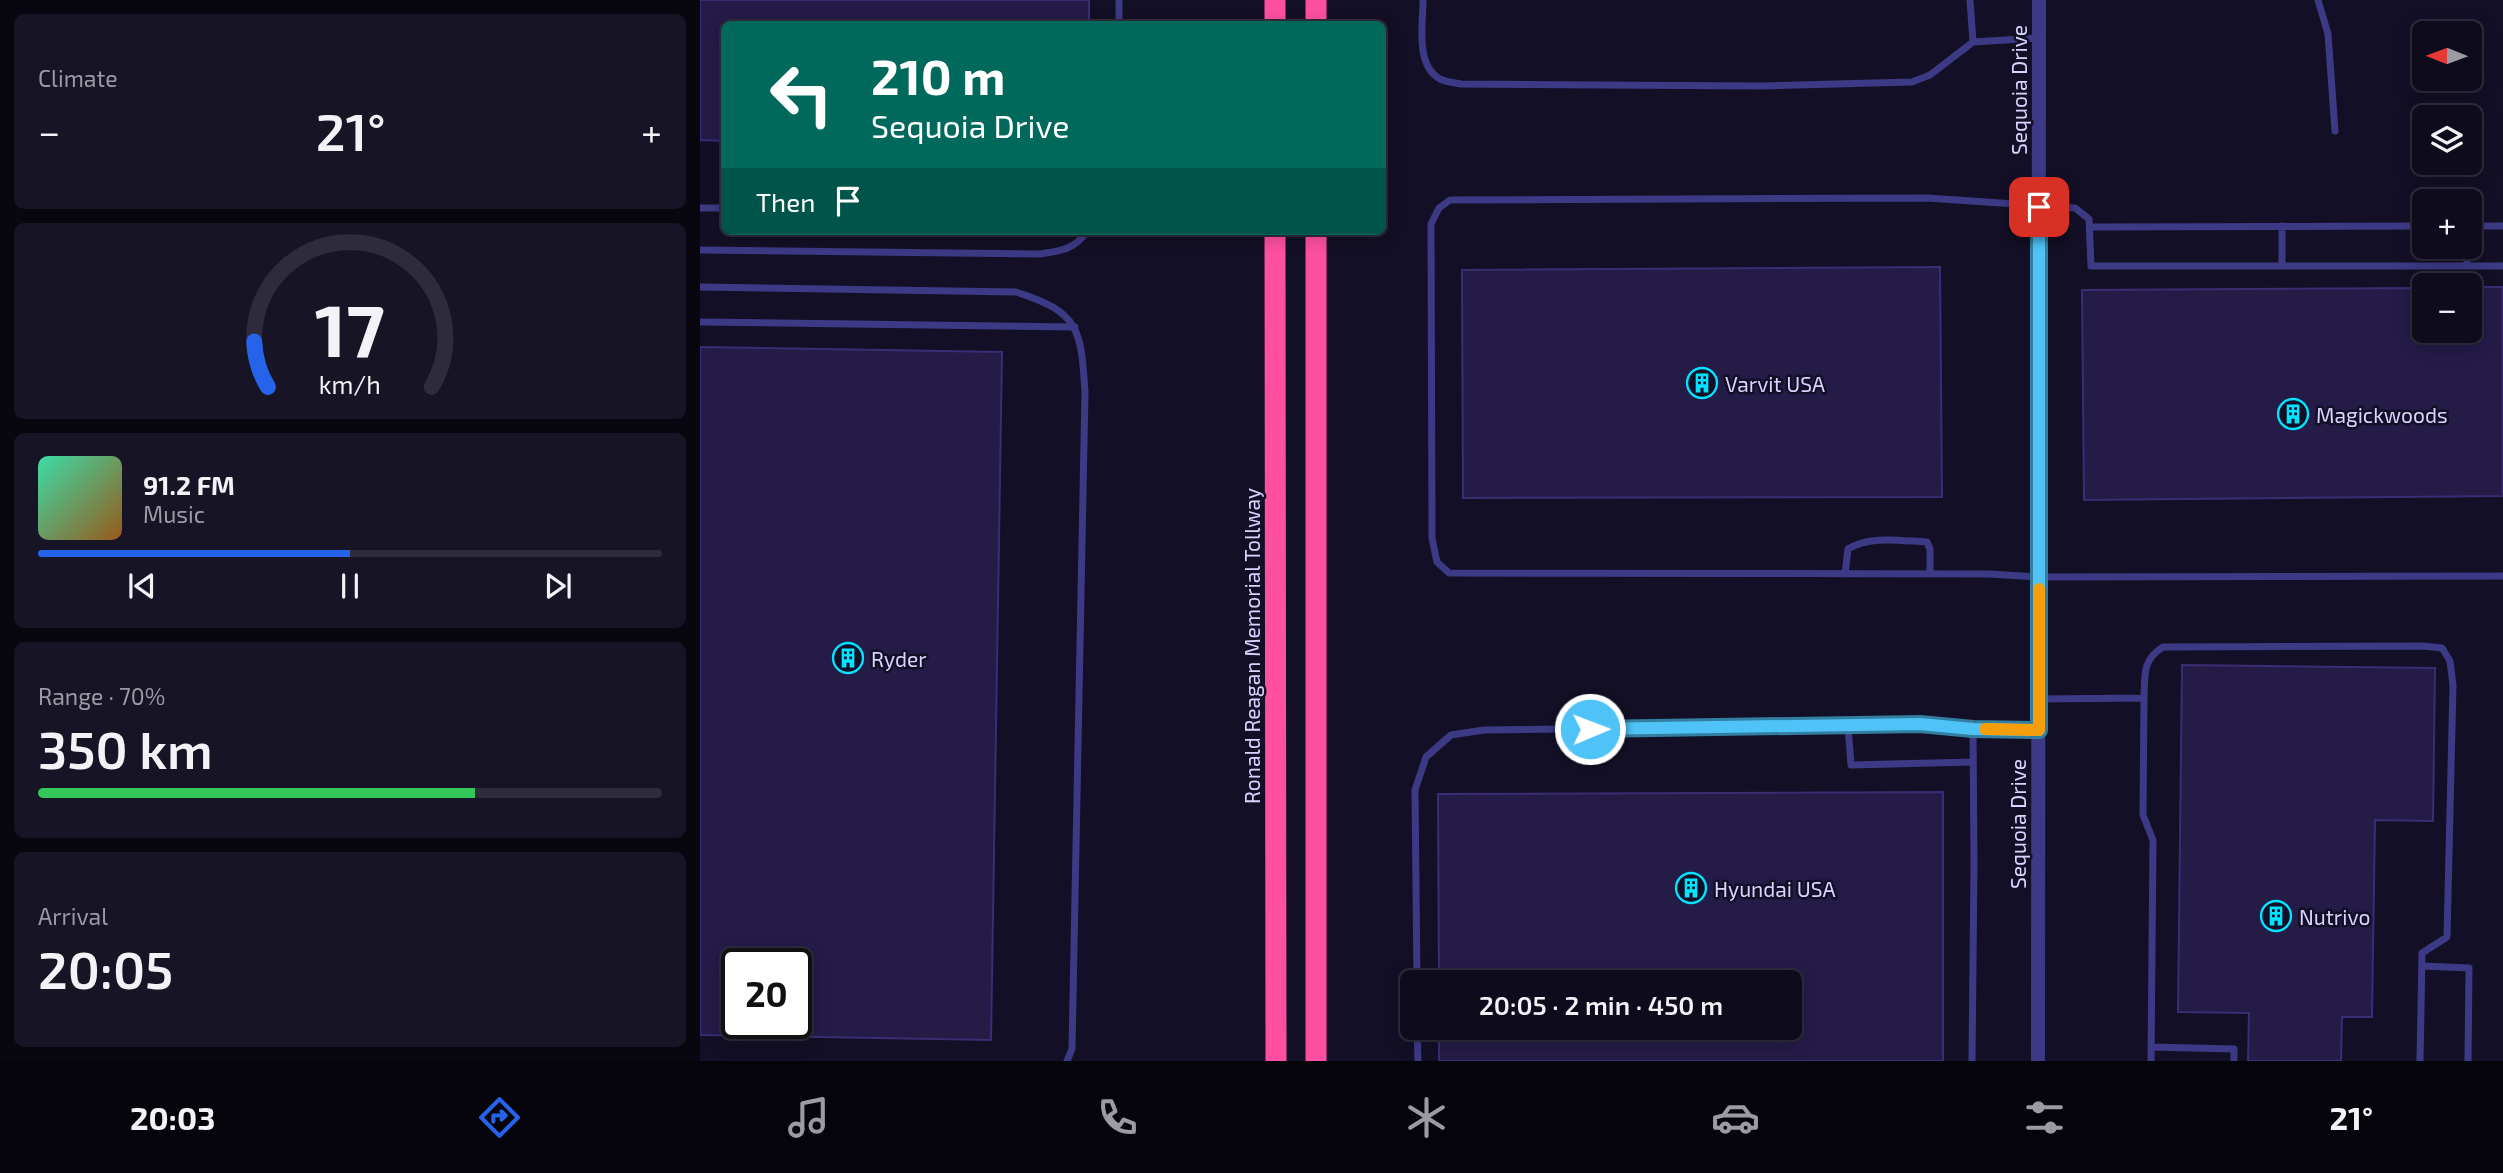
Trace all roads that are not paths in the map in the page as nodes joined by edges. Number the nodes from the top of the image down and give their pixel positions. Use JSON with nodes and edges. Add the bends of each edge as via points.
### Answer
{"nodes":[{"id":1,"x":1119,"y":0,"type":"edge"},
{"id":2,"x":1275,"y":0,"type":"edge"},
{"id":3,"x":1316,"y":0,"type":"edge"},
{"id":4,"x":1423,"y":0,"type":"edge"},
{"id":5,"x":1970,"y":0,"type":"edge"},
{"id":6,"x":2039,"y":0,"type":"edge"},
{"id":7,"x":2318,"y":0,"type":"edge"},
{"id":8,"x":1118,"y":21,"type":"edge"},
{"id":9,"x":1275,"y":21,"type":"edge"},
{"id":10,"x":1316,"y":21,"type":"edge"},
{"id":11,"x":2039,"y":38,"type":"junction"},
{"id":12,"x":1973,"y":42,"type":"junction"},
{"id":13,"x":2335,"y":131,"type":"dead end"},
{"id":14,"x":2039,"y":207,"type":"junction"},
{"id":15,"x":700,"y":208,"type":"edge"},
{"id":16,"x":721,"y":208,"type":"edge"},
{"id":17,"x":2282,"y":226,"type":"junction"},
{"id":18,"x":2412,"y":226,"type":"edge"},
{"id":19,"x":2482,"y":226,"type":"edge"},
{"id":20,"x":2503,"y":226,"type":"edge"},
{"id":21,"x":2091,"y":227,"type":"junction"},
{"id":22,"x":1084,"y":235,"type":"edge"},
{"id":23,"x":1275,"y":235,"type":"edge"},
{"id":24,"x":1316,"y":235,"type":"edge"},
{"id":25,"x":700,"y":250,"type":"edge"},
{"id":26,"x":2467,"y":259,"type":"edge"},
{"id":27,"x":2467,"y":266,"type":"junction"},
{"id":28,"x":2503,"y":266,"type":"edge"},
{"id":29,"x":2282,"y":267,"type":"junction"},
{"id":30,"x":700,"y":287,"type":"edge"},
{"id":31,"x":700,"y":321,"type":"edge"},
{"id":32,"x":1075,"y":327,"type":"junction"},
{"id":33,"x":1845,"y":574,"type":"junction"},
{"id":34,"x":1930,"y":574,"type":"junction"},
{"id":35,"x":2503,"y":576,"type":"edge"},
{"id":36,"x":2039,"y":577,"type":"junction"},
{"id":37,"x":2144,"y":698,"type":"junction"},
{"id":38,"x":2039,"y":699,"type":"junction"},
{"id":39,"x":1848,"y":725,"type":"junction"},
{"id":40,"x":1973,"y":729,"type":"junction"},
{"id":41,"x":2039,"y":730,"type":"junction"},
{"id":42,"x":1973,"y":762,"type":"junction"},
{"id":43,"x":2422,"y":967,"type":"junction"},
{"id":44,"x":1417,"y":970,"type":"edge"},
{"id":45,"x":1417,"y":1040,"type":"edge"},
{"id":46,"x":2151,"y":1048,"type":"junction"},
{"id":47,"x":1067,"y":1061,"type":"edge"},
{"id":48,"x":1276,"y":1061,"type":"edge"},
{"id":49,"x":1316,"y":1061,"type":"edge"},
{"id":50,"x":1418,"y":1061,"type":"edge"},
{"id":51,"x":1972,"y":1061,"type":"edge"},
{"id":52,"x":2038,"y":1061,"type":"edge"},
{"id":53,"x":2151,"y":1061,"type":"edge"},
{"id":54,"x":2234,"y":1061,"type":"edge"},
{"id":55,"x":2420,"y":1061,"type":"edge"},
{"id":56,"x":2468,"y":1061,"type":"edge"}],
"edges":[{"from":1,"to":8,"type":"lane"},
{"from":2,"to":9,"type":"highway"},
{"from":3,"to":10,"type":"highway"},
{"from":4,"to":12,"type":"lane","via":[[1423,58],[1433,75],[1461,84],[1912,82],[1930,75]]},
{"from":5,"to":12,"type":"lane"},
{"from":6,"to":11,"type":"street","name":"Sequoia Drive"},
{"from":7,"to":13,"type":"lane","via":[[2328,34]]},
{"from":11,"to":12,"type":"lane"},
{"from":11,"to":14,"type":"street","name":"Sequoia Drive"},
{"from":14,"to":21,"type":"lane","via":[[2075,208],[2086,214]]},
{"from":14,"to":33,"type":"lane","via":[[1927,198],[1806,198],[1467,199],[1450,200],[1439,208],[1432,224],[1432,538],[1437,562],[1449,573]]},
{"from":14,"to":36,"type":"street","name":"Sequoia Drive"},
{"from":15,"to":16,"type":"lane"},
{"from":17,"to":18,"type":"lane"},
{"from":17,"to":21,"type":"lane"},
{"from":17,"to":29,"type":"lane"},
{"from":19,"to":20,"type":"lane"},
{"from":21,"to":29,"type":"lane","via":[[2091,267]]},
{"from":22,"to":25,"type":"lane","via":[[1066,251],[1040,254]]},
{"from":23,"to":48,"type":"highway","name":"Ronald Reagan Memorial Tollway"},
{"from":24,"to":49,"type":"highway"},
{"from":26,"to":27,"type":"lane"},
{"from":27,"to":28,"type":"lane"},
{"from":27,"to":29,"type":"lane"},
{"from":30,"to":32,"type":"lane","via":[[1016,292],[1041,299]]},
{"from":31,"to":32,"type":"lane"},
{"from":32,"to":47,"type":"lane","via":[[1082,346],[1085,392],[1072,1049]]},
{"from":33,"to":34,"type":"lane"},
{"from":33,"to":34,"type":"lane","via":[[1848,549],[1860,542],[1907,541],[1927,541]]},
{"from":34,"to":36,"type":"lane"},
{"from":35,"to":36,"type":"lane"},
{"from":36,"to":38,"type":"street","name":"Sequoia Drive"},
{"from":37,"to":38,"type":"lane"},
{"from":37,"to":43,"type":"lane","via":[[2150,655],[2163,647],[2442,648],[2450,661],[2453,685],[2447,937],[2422,953]]},
{"from":37,"to":46,"type":"lane","via":[[2143,815],[2152,839]]},
{"from":38,"to":41,"type":"street","name":"Sequoia Drive"},
{"from":39,"to":40,"type":"lane"},
{"from":39,"to":42,"type":"lane","via":[[1850,765]]},
{"from":39,"to":44,"type":"lane","via":[[1484,730],[1451,735],[1426,757],[1415,790]]},
{"from":40,"to":41,"type":"lane"},
{"from":40,"to":42,"type":"lane"},
{"from":41,"to":52,"type":"street","name":"Sequoia Drive"},
{"from":42,"to":51,"type":"lane"},
{"from":43,"to":55,"type":"lane"},
{"from":43,"to":56,"type":"lane","via":[[2469,968]]},
{"from":45,"to":50,"type":"lane"},
{"from":46,"to":53,"type":"lane"},
{"from":46,"to":54,"type":"lane","via":[[2234,1049]]}]}
